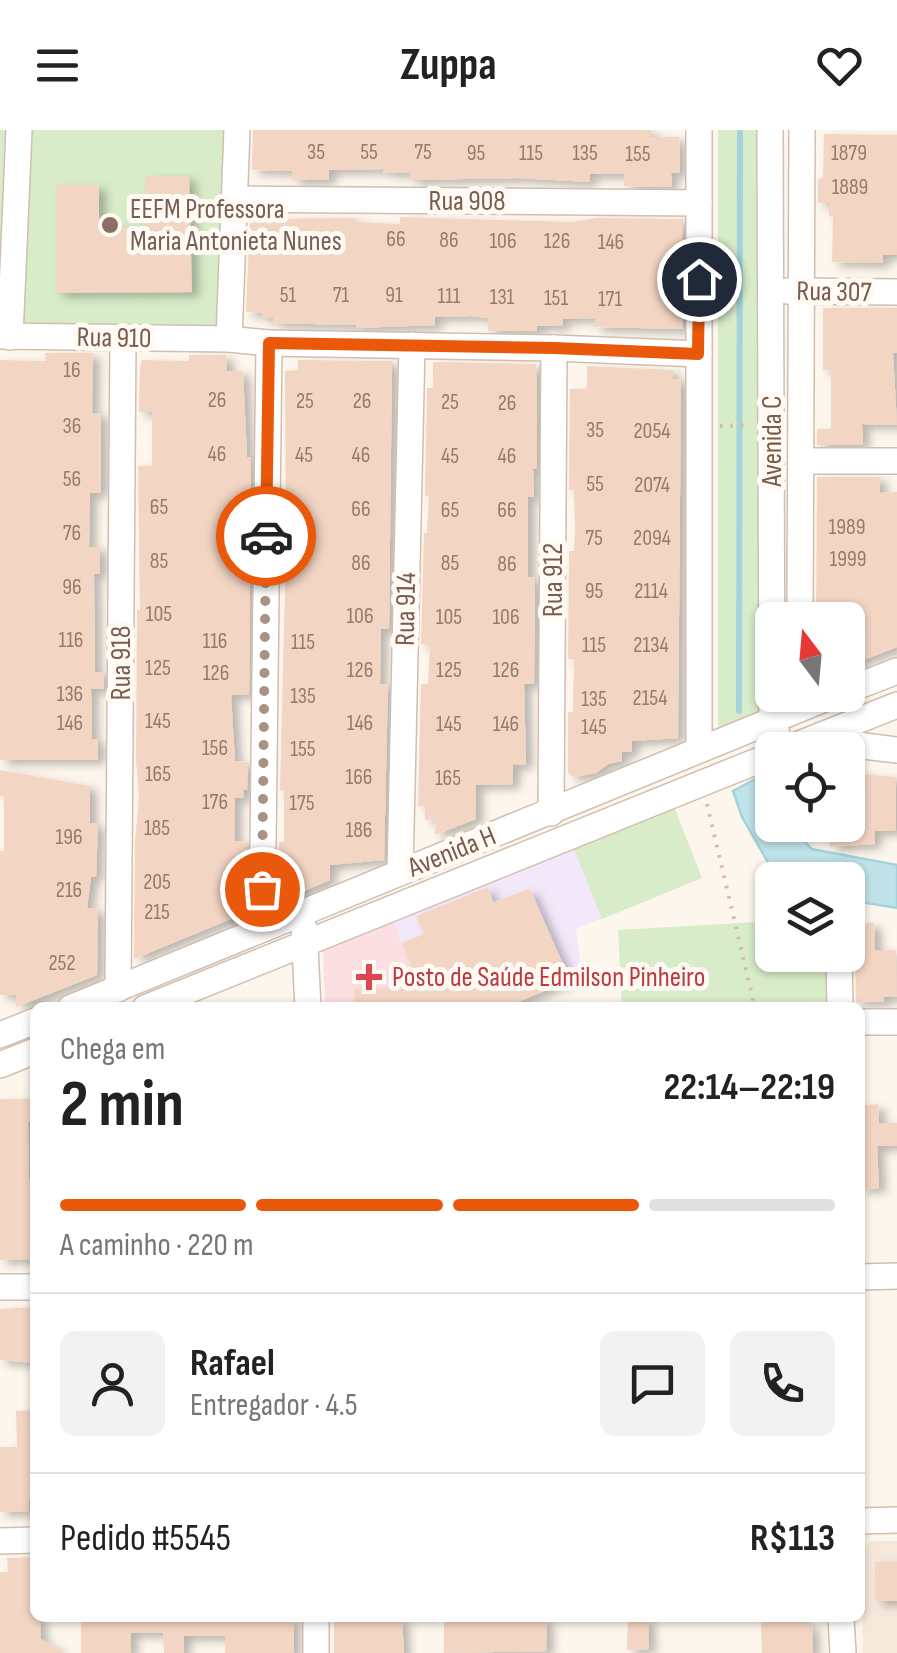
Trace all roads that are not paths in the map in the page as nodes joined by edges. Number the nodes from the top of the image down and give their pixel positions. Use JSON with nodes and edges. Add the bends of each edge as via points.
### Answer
{"nodes":[{"id":1,"x":19,"y":130,"type":"edge"},
{"id":2,"x":237,"y":130,"type":"edge"},
{"id":3,"x":698,"y":130,"type":"edge"},
{"id":4,"x":770,"y":130,"type":"edge"},
{"id":5,"x":802,"y":130,"type":"edge"},
{"id":6,"x":236,"y":199,"type":"junction"},
{"id":7,"x":699,"y":203,"type":"junction"},
{"id":8,"x":770,"y":290,"type":"junction"},
{"id":9,"x":803,"y":292,"type":"junction"},
{"id":10,"x":897,"y":292,"type":"edge"},
{"id":11,"x":5,"y":336,"type":"edge"},
{"id":12,"x":123,"y":338,"type":"junction"},
{"id":13,"x":229,"y":339,"type":"junction"},
{"id":14,"x":269,"y":343,"type":"junction"},
{"id":15,"x":412,"y":345,"type":"junction"},
{"id":16,"x":554,"y":348,"type":"junction"},
{"id":17,"x":698,"y":354,"type":"junction"},
{"id":18,"x":800,"y":461,"type":"junction"},
{"id":19,"x":897,"y":461,"type":"edge"},
{"id":20,"x":800,"y":602,"type":"edge"},
{"id":21,"x":897,"y":670,"type":"edge"},
{"id":22,"x":865,"y":683,"type":"edge"},
{"id":23,"x":897,"y":705,"type":"edge"},
{"id":24,"x":784,"y":712,"type":"edge"},
{"id":25,"x":772,"y":720,"type":"junction"},
{"id":26,"x":777,"y":732,"type":"edge"},
{"id":27,"x":830,"y":732,"type":"edge"},
{"id":28,"x":865,"y":746,"type":"edge"},
{"id":29,"x":699,"y":750,"type":"junction"},
{"id":30,"x":897,"y":750,"type":"edge"},
{"id":31,"x":755,"y":762,"type":"edge"},
{"id":32,"x":551,"y":813,"type":"junction"},
{"id":33,"x":400,"y":872,"type":"junction"},
{"id":34,"x":302,"y":914,"type":"junction"},
{"id":35,"x":262,"y":928,"type":"junction"},
{"id":36,"x":307,"y":943,"type":"junction"},
{"id":37,"x":839,"y":972,"type":"edge"},
{"id":38,"x":118,"y":989,"type":"junction"},
{"id":39,"x":85,"y":1002,"type":"edge"},
{"id":40,"x":160,"y":1002,"type":"edge"},
{"id":41,"x":308,"y":1002,"type":"edge"},
{"id":42,"x":840,"y":1002,"type":"edge"},
{"id":43,"x":865,"y":1022,"type":"edge"},
{"id":44,"x":897,"y":1022,"type":"edge"},
{"id":45,"x":30,"y":1023,"type":"edge"},
{"id":46,"x":0,"y":1035,"type":"edge"},
{"id":47,"x":30,"y":1053,"type":"edge"},
{"id":48,"x":0,"y":1065,"type":"edge"},
{"id":49,"x":897,"y":1276,"type":"edge"},
{"id":50,"x":865,"y":1278,"type":"edge"},
{"id":51,"x":0,"y":1287,"type":"edge"},
{"id":52,"x":30,"y":1287,"type":"edge"},
{"id":53,"x":897,"y":1520,"type":"edge"},
{"id":54,"x":865,"y":1521,"type":"edge"},
{"id":55,"x":30,"y":1540,"type":"edge"},
{"id":56,"x":0,"y":1541,"type":"edge"},
{"id":57,"x":316,"y":1622,"type":"edge"},
{"id":58,"x":842,"y":1622,"type":"edge"},
{"id":59,"x":316,"y":1653,"type":"edge"},
{"id":60,"x":843,"y":1653,"type":"edge"}],
"edges":[{"from":1,"to":11,"type":"street"},
{"from":2,"to":6,"type":"street"},
{"from":3,"to":7,"type":"street"},
{"from":4,"to":8,"type":"street","name":"Avenida C"},
{"from":5,"to":9,"type":"street","name":"Avenida C"},
{"from":6,"to":7,"type":"street","name":"Rua 908"},
{"from":6,"to":13,"type":"street"},
{"from":7,"to":17,"type":"street"},
{"from":8,"to":9,"type":"street","name":"Rua 307"},
{"from":8,"to":25,"type":"street","name":"Avenida C"},
{"from":9,"to":10,"type":"street","name":"Rua 307"},
{"from":9,"to":18,"type":"street","name":"Avenida C"},
{"from":11,"to":12,"type":"street","name":"Rua 910"},
{"from":12,"to":13,"type":"street","name":"Rua 910"},
{"from":12,"to":38,"type":"street","name":"Rua 918"},
{"from":13,"to":14,"type":"street","name":"Rua 910"},
{"from":14,"to":15,"type":"street","name":"Rua 910"},
{"from":14,"to":35,"type":"street"},
{"from":15,"to":16,"type":"street","name":"Rua 910"},
{"from":15,"to":33,"type":"street","name":"Rua 914"},
{"from":16,"to":17,"type":"street","name":"Rua 910"},
{"from":16,"to":32,"type":"street","name":"Rua 912"},
{"from":17,"to":29,"type":"street"},
{"from":18,"to":19,"type":"street"},
{"from":18,"to":20,"type":"street","name":"Avenida C"},
{"from":21,"to":22,"type":"street"},
{"from":23,"to":27,"type":"street"},
{"from":24,"to":25,"type":"street","name":"Avenida H"},
{"from":25,"to":26,"type":"street","name":"Avenida C"},
{"from":25,"to":29,"type":"street","name":"Avenida H"},
{"from":28,"to":30,"type":"street"},
{"from":29,"to":32,"type":"street","name":"Avenida H"},
{"from":31,"to":36,"type":"street","name":"Avenida H"},
{"from":32,"to":33,"type":"street","name":"Avenida H"},
{"from":33,"to":34,"type":"street","name":"Avenida H"},
{"from":34,"to":35,"type":"street","name":"Avenida H"},
{"from":34,"to":36,"type":"street"},
{"from":35,"to":38,"type":"street","name":"Avenida H"},
{"from":36,"to":40,"type":"street","name":"Avenida H"},
{"from":36,"to":41,"type":"street"},
{"from":37,"to":42,"type":"street"},
{"from":38,"to":39,"type":"street","name":"Avenida H"},
{"from":43,"to":44,"type":"street"},
{"from":45,"to":46,"type":"street"},
{"from":47,"to":48,"type":"street"},
{"from":49,"to":50,"type":"street"},
{"from":51,"to":52,"type":"street"},
{"from":53,"to":54,"type":"street"},
{"from":55,"to":56,"type":"street"},
{"from":57,"to":59,"type":"street"},
{"from":58,"to":60,"type":"street"}]}
